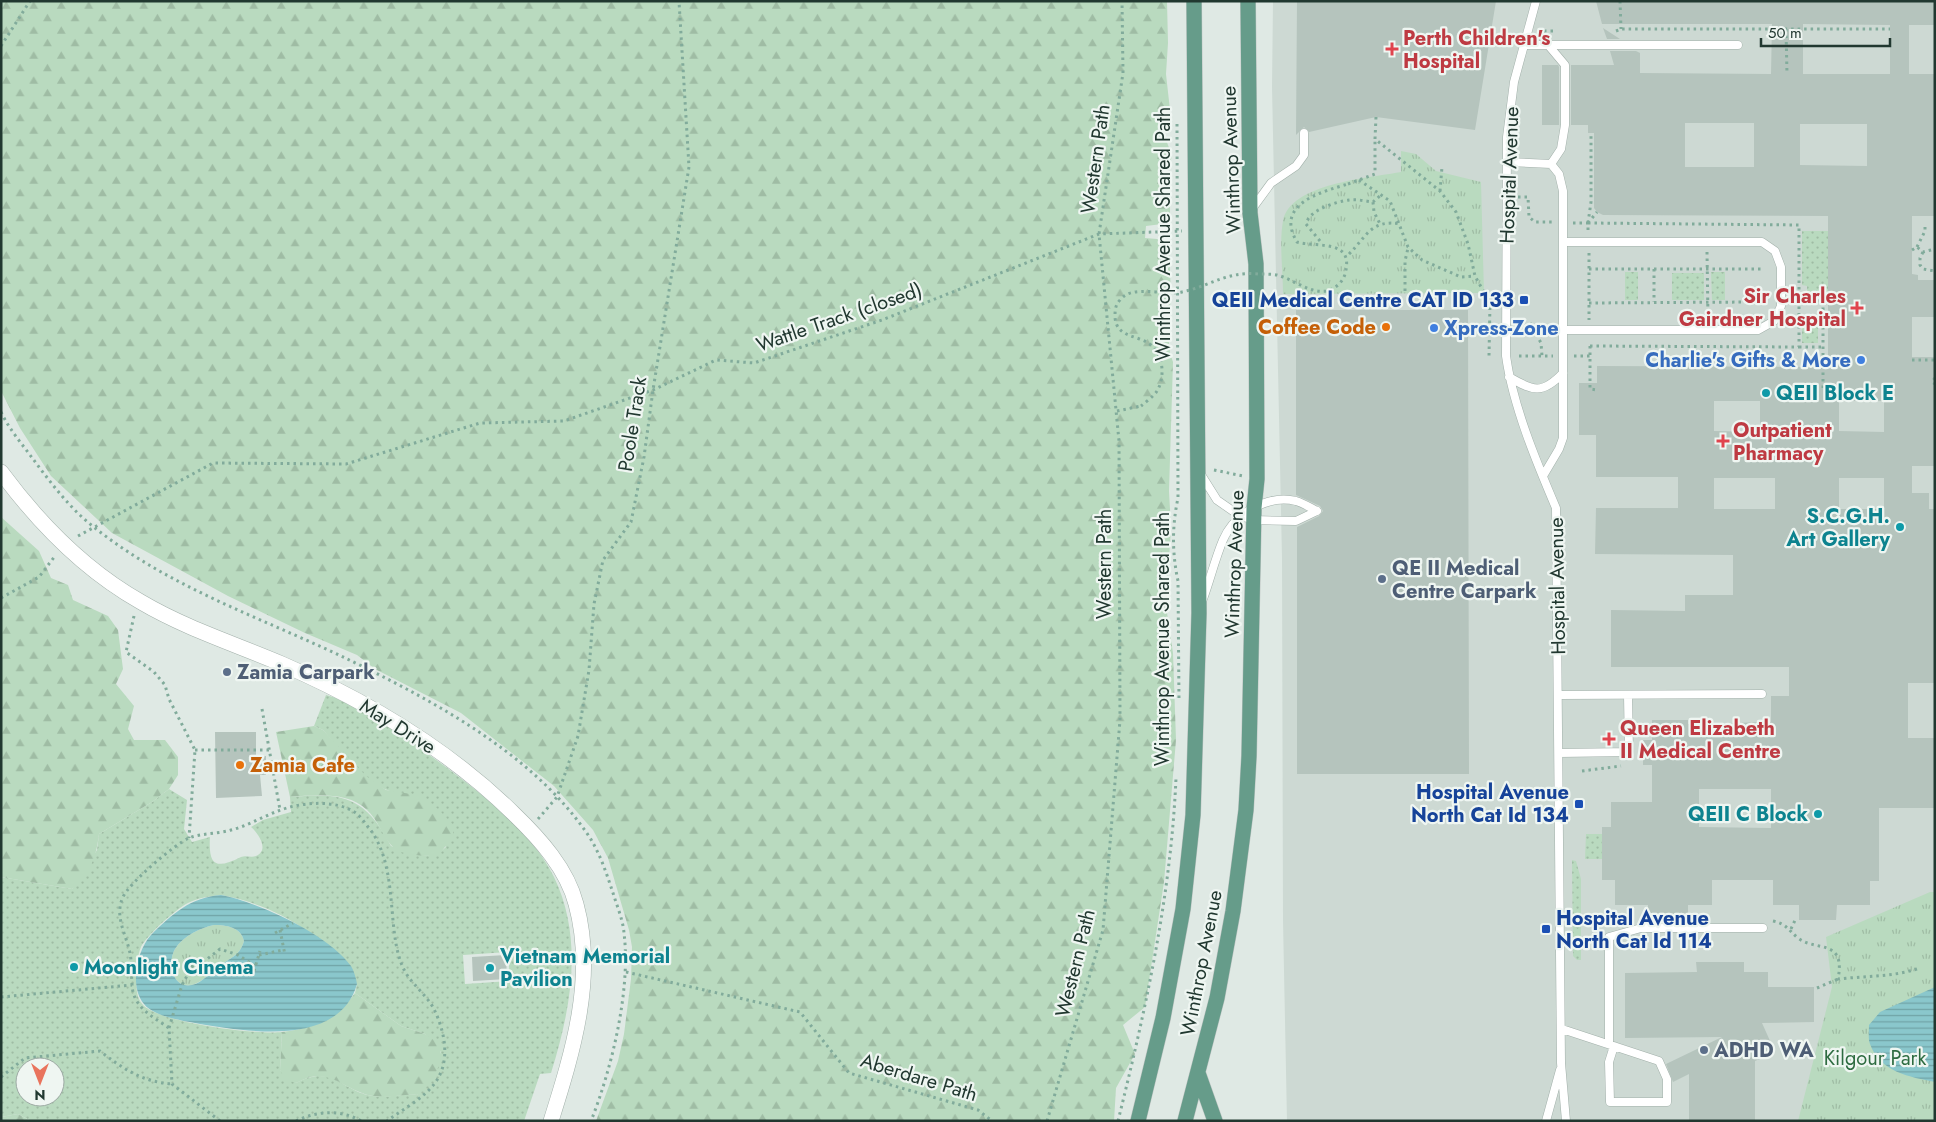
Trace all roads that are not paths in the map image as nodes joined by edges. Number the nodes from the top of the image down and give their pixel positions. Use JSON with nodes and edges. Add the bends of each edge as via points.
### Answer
{"nodes":[{"id":1,"x":1194,"y":1,"type":"edge"},
{"id":2,"x":1248,"y":1,"type":"edge"},
{"id":3,"x":1536,"y":1,"type":"edge"},
{"id":4,"x":1524,"y":45,"type":"junction"},
{"id":5,"x":1738,"y":45,"type":"dead end"},
{"id":6,"x":1549,"y":46,"type":"junction"},
{"id":7,"x":1304,"y":133,"type":"dead end"},
{"id":8,"x":1507,"y":162,"type":"junction"},
{"id":9,"x":1551,"y":164,"type":"junction"},
{"id":10,"x":1250,"y":213,"type":"junction"},
{"id":11,"x":1563,"y":242,"type":"junction"},
{"id":12,"x":1563,"y":330,"type":"junction"},
{"id":13,"x":1563,"y":373,"type":"junction"},
{"id":14,"x":1509,"y":377,"type":"junction"},
{"id":15,"x":1198,"y":470,"type":"junction"},
{"id":16,"x":1,"y":472,"type":"edge"},
{"id":17,"x":1543,"y":476,"type":"junction"},
{"id":18,"x":1250,"y":478,"type":"junction"},
{"id":19,"x":1274,"y":501,"type":"junction"},
{"id":20,"x":1250,"y":515,"type":"junction"},
{"id":21,"x":1199,"y":613,"type":"junction"},
{"id":22,"x":1762,"y":694,"type":"dead end"},
{"id":23,"x":1559,"y":695,"type":"junction"},
{"id":24,"x":1628,"y":696,"type":"junction"},
{"id":25,"x":1559,"y":753,"type":"junction"},
{"id":26,"x":1763,"y":928,"type":"dead end"},
{"id":27,"x":1562,"y":1029,"type":"junction"},
{"id":28,"x":1611,"y":1045,"type":"junction"},
{"id":29,"x":1562,"y":1064,"type":"junction"},
{"id":30,"x":1198,"y":1073,"type":"junction"},
{"id":31,"x":551,"y":1121,"type":"edge"},
{"id":32,"x":1138,"y":1121,"type":"edge"},
{"id":33,"x":1185,"y":1121,"type":"edge"},
{"id":34,"x":1215,"y":1121,"type":"edge"},
{"id":35,"x":1546,"y":1121,"type":"edge"},
{"id":36,"x":1566,"y":1121,"type":"edge"}],
"edges":[{"from":1,"to":15,"type":"main road","name":"Winthrop Avenue"},
{"from":2,"to":10,"type":"main road","name":"Winthrop Avenue"},
{"from":3,"to":4,"type":"lane","name":"Hospital Avenue"},
{"from":4,"to":6,"type":"lane"},
{"from":4,"to":8,"type":"lane","name":"Hospital Avenue","via":[[1509,107]]},
{"from":5,"to":6,"type":"lane"},
{"from":6,"to":9,"type":"lane","via":[[1565,65],[1562,149]]},
{"from":7,"to":10,"type":"lane","via":[[1304,155],[1296,166],[1271,183]]},
{"from":8,"to":9,"type":"lane"},
{"from":8,"to":14,"type":"lane","name":"Hospital Avenue","via":[[1506,356]]},
{"from":9,"to":11,"type":"lane","via":[[1559,174],[1563,191]]},
{"from":10,"to":18,"type":"main road","name":"Winthrop Avenue","via":[[1256,264]]},
{"from":11,"to":12,"type":"lane"},
{"from":11,"to":12,"type":"lane","via":[[1762,242],[1775,251],[1781,267],[1781,306],[1774,321],[1758,330]]},
{"from":12,"to":13,"type":"lane"},
{"from":13,"to":14,"type":"lane","via":[[1554,383],[1539,390],[1528,388]]},
{"from":13,"to":17,"type":"lane","via":[[1563,438]]},
{"from":14,"to":17,"type":"lane","name":"Hospital Avenue"},
{"from":15,"to":20,"type":"lane","via":[[1217,500]]},
{"from":15,"to":21,"type":"main road","name":"Winthrop Avenue"},
{"from":16,"to":31,"type":"street","name":"May Drive","via":[[64,544],[140,602],[346,694],[413,732],[483,783],[550,852],[576,903],[584,967],[580,1014]]},
{"from":17,"to":23,"type":"lane","name":"Hospital Avenue","via":[[1556,508]]},
{"from":18,"to":19,"type":"lane","via":[[1265,496]]},
{"from":18,"to":20,"type":"main road","name":"Winthrop Avenue"},
{"from":19,"to":20,"type":"lane"},
{"from":19,"to":20,"type":"lane","via":[[1296,501],[1317,511],[1296,521]]},
{"from":20,"to":21,"type":"lane","via":[[1223,539]]},
{"from":20,"to":30,"type":"main road","name":"Winthrop Avenue","via":[[1250,756],[1246,810],[1234,911]]},
{"from":21,"to":32,"type":"main road","name":"Winthrop Avenue","via":[[1193,816],[1183,909],[1163,1018]]},
{"from":22,"to":24,"type":"lane"},
{"from":23,"to":24,"type":"lane"},
{"from":23,"to":25,"type":"lane","name":"Hospital Avenue"},
{"from":24,"to":25,"type":"lane","via":[[1629,752]]},
{"from":25,"to":27,"type":"lane","name":"Hospital Avenue"},
{"from":26,"to":28,"type":"lane","via":[[1642,928],[1609,937]]},
{"from":27,"to":28,"type":"lane"},
{"from":27,"to":29,"type":"lane","name":"Hospital Avenue"},
{"from":28,"to":28,"type":"lane","via":[[1659,1061],[1667,1079],[1667,1102],[1610,1102]]},
{"from":29,"to":35,"type":"lane","name":"Hospital Avenue"},
{"from":29,"to":36,"type":"lane","name":"Hospital Avenue"},
{"from":30,"to":33,"type":"main road","name":"Winthrop Avenue"},
{"from":30,"to":34,"type":"main road"}]}
